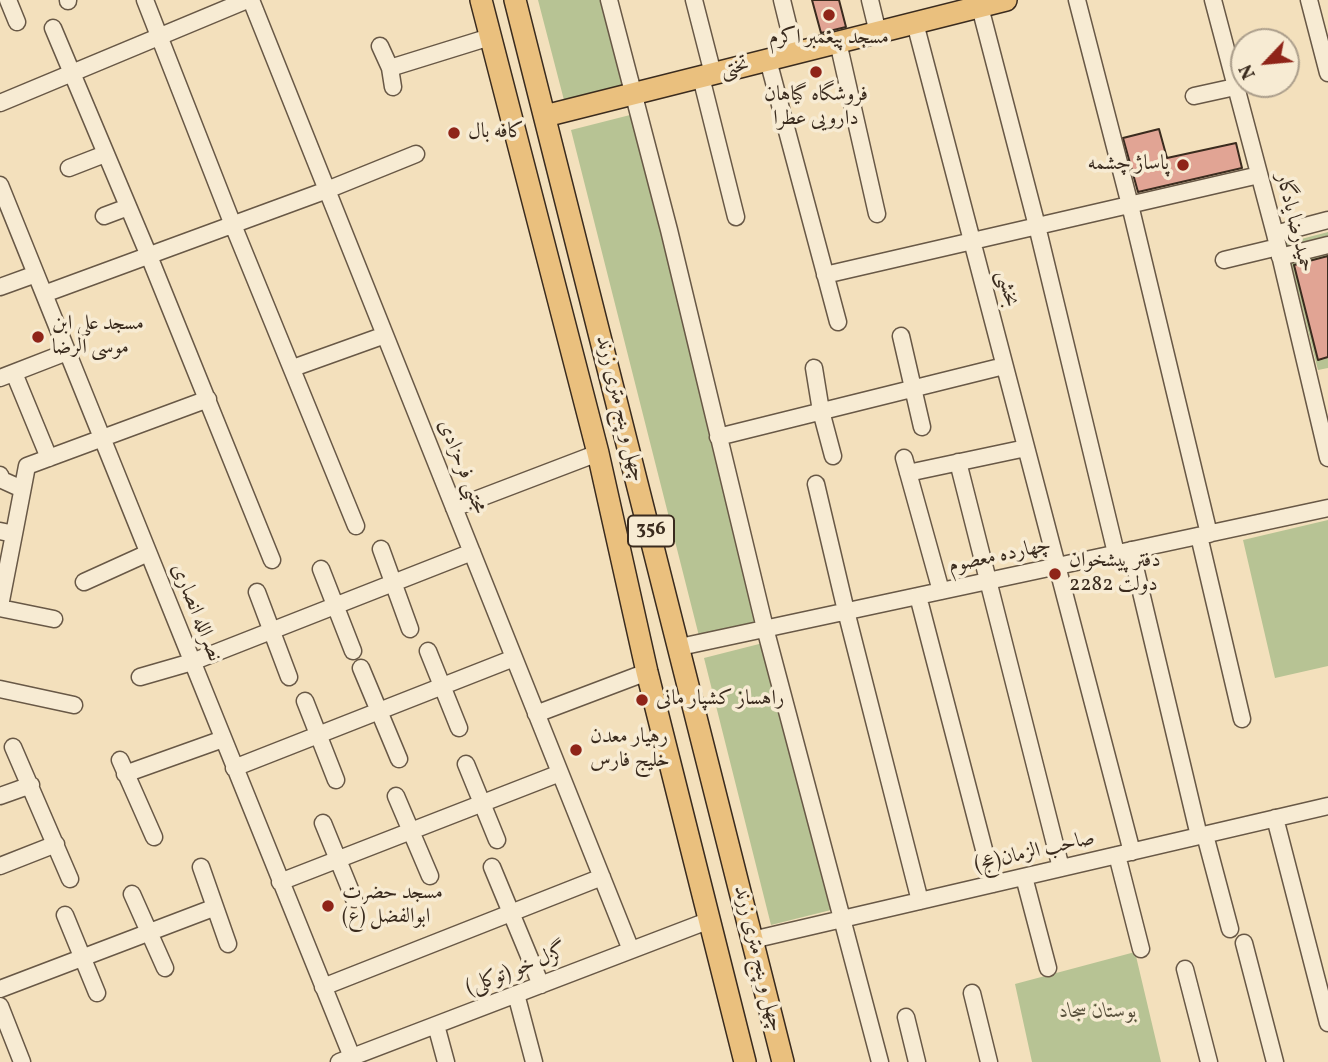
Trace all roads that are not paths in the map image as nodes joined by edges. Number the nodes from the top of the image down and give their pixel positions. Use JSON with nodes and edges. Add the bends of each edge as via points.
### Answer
{"nodes":[{"id":1,"x":8,"y":0,"type":"edge"},
{"id":2,"x":145,"y":0,"type":"edge"},
{"id":3,"x":249,"y":0,"type":"edge"},
{"id":4,"x":481,"y":0,"type":"edge"},
{"id":5,"x":515,"y":0,"type":"edge"},
{"id":6,"x":609,"y":0,"type":"edge"},
{"id":7,"x":694,"y":0,"type":"edge"},
{"id":8,"x":782,"y":0,"type":"edge"},
{"id":9,"x":870,"y":0,"type":"edge"},
{"id":10,"x":1006,"y":0,"type":"edge"},
{"id":11,"x":1077,"y":0,"type":"edge"},
{"id":12,"x":1213,"y":0,"type":"edge"},
{"id":13,"x":1309,"y":0,"type":"edge"},
{"id":14,"x":953,"y":7,"type":"edge"},
{"id":15,"x":980,"y":7,"type":"junction"},
{"id":16,"x":17,"y":22,"type":"dead end"},
{"id":17,"x":915,"y":23,"type":"junction"},
{"id":18,"x":53,"y":28,"type":"dead end"},
{"id":19,"x":878,"y":33,"type":"junction"},
{"id":20,"x":160,"y":36,"type":"junction"},
{"id":21,"x":490,"y":37,"type":"junction"},
{"id":22,"x":838,"y":43,"type":"junction"},
{"id":23,"x":380,"y":46,"type":"dead end"},
{"id":24,"x":795,"y":53,"type":"junction"},
{"id":25,"x":768,"y":60,"type":"junction"},
{"id":26,"x":1230,"y":67,"type":"edge"},
{"id":27,"x":390,"y":68,"type":"junction"},
{"id":28,"x":1328,"y":73,"type":"edge"},
{"id":29,"x":71,"y":74,"type":"junction"},
{"id":30,"x":707,"y":76,"type":"junction"},
{"id":31,"x":393,"y":87,"type":"dead end"},
{"id":32,"x":1230,"y":88,"type":"edge"},
{"id":33,"x":633,"y":94,"type":"junction"},
{"id":34,"x":1194,"y":96,"type":"dead end"},
{"id":35,"x":1238,"y":98,"type":"edge"},
{"id":36,"x":0,"y":103,"type":"edge"},
{"id":37,"x":545,"y":116,"type":"junction"},
{"id":38,"x":105,"y":154,"type":"junction"},
{"id":39,"x":416,"y":154,"type":"dead end"},
{"id":40,"x":69,"y":168,"type":"dead end"},
{"id":41,"x":1259,"y":175,"type":"junction"},
{"id":42,"x":0,"y":185,"type":"edge"},
{"id":43,"x":327,"y":190,"type":"junction"},
{"id":44,"x":1130,"y":205,"type":"junction"},
{"id":45,"x":128,"y":207,"type":"junction"},
{"id":46,"x":877,"y":214,"type":"dead end"},
{"id":47,"x":104,"y":216,"type":"dead end"},
{"id":48,"x":736,"y":217,"type":"dead end"},
{"id":49,"x":1328,"y":220,"type":"edge"},
{"id":50,"x":233,"y":225,"type":"junction"},
{"id":51,"x":1037,"y":226,"type":"junction"},
{"id":52,"x":972,"y":241,"type":"junction"},
{"id":53,"x":1278,"y":246,"type":"junction"},
{"id":54,"x":1328,"y":246,"type":"edge"},
{"id":55,"x":149,"y":256,"type":"junction"},
{"id":56,"x":1224,"y":260,"type":"dead end"},
{"id":57,"x":36,"y":274,"type":"junction"},
{"id":58,"x":825,"y":275,"type":"junction"},
{"id":59,"x":0,"y":288,"type":"edge"},
{"id":60,"x":44,"y":294,"type":"junction"},
{"id":61,"x":838,"y":323,"type":"dead end"},
{"id":62,"x":385,"y":335,"type":"junction"},
{"id":63,"x":901,"y":336,"type":"dead end"},
{"id":64,"x":67,"y":352,"type":"junction"},
{"id":65,"x":1004,"y":366,"type":"junction"},
{"id":66,"x":293,"y":368,"type":"junction"},
{"id":67,"x":814,"y":368,"type":"dead end"},
{"id":68,"x":7,"y":375,"type":"edge"},
{"id":69,"x":913,"y":388,"type":"junction"},
{"id":70,"x":208,"y":399,"type":"junction"},
{"id":71,"x":821,"y":411,"type":"junction"},
{"id":72,"x":922,"y":427,"type":"dead end"},
{"id":73,"x":718,"y":437,"type":"junction"},
{"id":74,"x":102,"y":438,"type":"junction"},
{"id":75,"x":1026,"y":447,"type":"junction"},
{"id":76,"x":598,"y":453,"type":"junction"},
{"id":77,"x":833,"y":456,"type":"dead end"},
{"id":78,"x":49,"y":458,"type":"junction"},
{"id":79,"x":1328,"y":458,"type":"edge"},
{"id":80,"x":958,"y":462,"type":"junction"},
{"id":81,"x":0,"y":475,"type":"edge"},
{"id":82,"x":816,"y":484,"type":"dead end"},
{"id":83,"x":22,"y":489,"type":"junction"},
{"id":84,"x":454,"y":508,"type":"junction"},
{"id":85,"x":1328,"y":508,"type":"edge"},
{"id":86,"x":356,"y":526,"type":"dead end"},
{"id":87,"x":7,"y":533,"type":"edge"},
{"id":88,"x":1204,"y":535,"type":"junction"},
{"id":89,"x":381,"y":549,"type":"dead end"},
{"id":90,"x":472,"y":552,"type":"junction"},
{"id":91,"x":1124,"y":552,"type":"junction"},
{"id":92,"x":148,"y":553,"type":"junction"},
{"id":93,"x":272,"y":560,"type":"dead end"},
{"id":94,"x":1057,"y":566,"type":"junction"},
{"id":95,"x":321,"y":569,"type":"dead end"},
{"id":96,"x":3,"y":572,"type":"edge"},
{"id":97,"x":987,"y":581,"type":"junction"},
{"id":98,"x":84,"y":582,"type":"dead end"},
{"id":99,"x":393,"y":583,"type":"junction"},
{"id":100,"x":941,"y":591,"type":"junction"},
{"id":101,"x":257,"y":592,"type":"dead end"},
{"id":102,"x":918,"y":596,"type":"junction"},
{"id":103,"x":336,"y":605,"type":"junction"},
{"id":104,"x":0,"y":607,"type":"edge"},
{"id":105,"x":846,"y":611,"type":"junction"},
{"id":106,"x":54,"y":618,"type":"dead end"},
{"id":107,"x":765,"y":628,"type":"junction"},
{"id":108,"x":410,"y":629,"type":"dead end"},
{"id":109,"x":272,"y":630,"type":"junction"},
{"id":110,"x":680,"y":646,"type":"junction"},
{"id":111,"x":354,"y":651,"type":"dead end"},
{"id":112,"x":428,"y":651,"type":"dead end"},
{"id":113,"x":514,"y":658,"type":"junction"},
{"id":114,"x":192,"y":662,"type":"junction"},
{"id":115,"x":361,"y":667,"type":"dead end"},
{"id":116,"x":648,"y":672,"type":"junction"},
{"id":117,"x":140,"y":677,"type":"dead end"},
{"id":118,"x":289,"y":677,"type":"dead end"},
{"id":119,"x":443,"y":686,"type":"junction"},
{"id":120,"x":0,"y":688,"type":"edge"},
{"id":121,"x":305,"y":701,"type":"dead end"},
{"id":122,"x":74,"y":705,"type":"dead end"},
{"id":123,"x":379,"y":711,"type":"junction"},
{"id":124,"x":536,"y":714,"type":"junction"},
{"id":125,"x":1242,"y":719,"type":"dead end"},
{"id":126,"x":459,"y":728,"type":"dead end"},
{"id":127,"x":319,"y":735,"type":"junction"},
{"id":128,"x":223,"y":739,"type":"junction"},
{"id":129,"x":13,"y":747,"type":"dead end"},
{"id":130,"x":399,"y":759,"type":"dead end"},
{"id":131,"x":466,"y":764,"type":"dead end"},
{"id":132,"x":234,"y":768,"type":"junction"},
{"id":133,"x":560,"y":773,"type":"junction"},
{"id":134,"x":337,"y":780,"type":"dead end"},
{"id":135,"x":31,"y":785,"type":"junction"},
{"id":136,"x":0,"y":796,"type":"edge"},
{"id":137,"x":396,"y":796,"type":"dead end"},
{"id":138,"x":482,"y":803,"type":"junction"},
{"id":139,"x":1328,"y":806,"type":"edge"},
{"id":140,"x":1275,"y":818,"type":"junction"},
{"id":141,"x":323,"y":822,"type":"dead end"},
{"id":142,"x":411,"y":831,"type":"junction"},
{"id":143,"x":1202,"y":835,"type":"junction"},
{"id":144,"x":154,"y":837,"type":"dead end"},
{"id":145,"x":497,"y":840,"type":"dead end"},
{"id":146,"x":56,"y":844,"type":"junction"},
{"id":147,"x":1125,"y":853,"type":"junction"},
{"id":148,"x":338,"y":859,"type":"junction"},
{"id":149,"x":0,"y":866,"type":"edge"},
{"id":150,"x":201,"y":867,"type":"dead end"},
{"id":151,"x":492,"y":867,"type":"dead end"},
{"id":152,"x":1061,"y":868,"type":"junction"},
{"id":153,"x":430,"y":876,"type":"dead end"},
{"id":154,"x":601,"y":877,"type":"junction"},
{"id":155,"x":1024,"y":877,"type":"junction"},
{"id":156,"x":70,"y":879,"type":"dead end"},
{"id":157,"x":280,"y":882,"type":"junction"},
{"id":158,"x":993,"y":884,"type":"junction"},
{"id":159,"x":132,"y":894,"type":"dead end"},
{"id":160,"x":354,"y":899,"type":"dead end"},
{"id":161,"x":920,"y":901,"type":"junction"},
{"id":162,"x":213,"y":908,"type":"junction"},
{"id":163,"x":512,"y":912,"type":"junction"},
{"id":164,"x":65,"y":915,"type":"dead end"},
{"id":165,"x":843,"y":919,"type":"junction"},
{"id":166,"x":710,"y":920,"type":"junction"},
{"id":167,"x":1230,"y":929,"type":"dead end"},
{"id":168,"x":149,"y":932,"type":"junction"},
{"id":169,"x":752,"y":940,"type":"junction"},
{"id":170,"x":1244,"y":943,"type":"dead end"},
{"id":171,"x":228,"y":944,"type":"dead end"},
{"id":172,"x":1141,"y":949,"type":"dead end"},
{"id":173,"x":631,"y":950,"type":"junction"},
{"id":174,"x":81,"y":958,"type":"junction"},
{"id":175,"x":165,"y":968,"type":"dead end"},
{"id":176,"x":1048,"y":968,"type":"dead end"},
{"id":177,"x":1185,"y":969,"type":"dead end"},
{"id":178,"x":541,"y":985,"type":"junction"},
{"id":179,"x":323,"y":987,"type":"junction"},
{"id":180,"x":0,"y":989,"type":"edge"},
{"id":181,"x":97,"y":993,"type":"dead end"},
{"id":182,"x":972,"y":993,"type":"dead end"},
{"id":183,"x":516,"y":994,"type":"junction"},
{"id":184,"x":0,"y":1006,"type":"edge"},
{"id":185,"x":906,"y":1017,"type":"dead end"},
{"id":186,"x":1328,"y":1023,"type":"edge"},
{"id":187,"x":436,"y":1025,"type":"junction"},
{"id":188,"x":349,"y":1060,"type":"edge"},
{"id":189,"x":22,"y":1062,"type":"edge"},
{"id":190,"x":446,"y":1062,"type":"edge"},
{"id":191,"x":534,"y":1062,"type":"edge"},
{"id":192,"x":745,"y":1062,"type":"edge"},
{"id":193,"x":783,"y":1062,"type":"edge"},
{"id":194,"x":880,"y":1062,"type":"edge"},
{"id":195,"x":917,"y":1062,"type":"edge"},
{"id":196,"x":989,"y":1062,"type":"edge"},
{"id":197,"x":1209,"y":1062,"type":"edge"},
{"id":198,"x":1275,"y":1062,"type":"edge"}],
"edges":[{"from":1,"to":16,"type":"street"},
{"from":2,"to":20,"type":"street"},
{"from":3,"to":20,"type":"street"},
{"from":3,"to":43,"type":"street","name":"مجتبی فرحزادی"},
{"from":4,"to":21,"type":"main road","name":"چهل و پنج متری زرند","number":"356"},
{"from":5,"to":37,"type":"main road","name":"چهل و پنج متری زرند","number":"356"},
{"from":6,"to":33,"type":"street"},
{"from":7,"to":30,"type":"street"},
{"from":8,"to":24,"type":"street"},
{"from":9,"to":19,"type":"street"},
{"from":10,"to":15,"type":"main road","name":"تختی"},
{"from":11,"to":44,"type":"street"},
{"from":12,"to":26,"type":"street","name":"حمیدرضا یادگار"},
{"from":13,"to":28,"type":"street"},
{"from":14,"to":15,"type":"main road","name":"تختی"},
{"from":14,"to":17,"type":"main road","name":"تختی"},
{"from":15,"to":51,"type":"street"},
{"from":17,"to":19,"type":"main road","name":"تختی"},
{"from":17,"to":52,"type":"street","name":"بخشی"},
{"from":18,"to":29,"type":"street"},
{"from":19,"to":22,"type":"main road","name":"تختی"},
{"from":20,"to":29,"type":"street"},
{"from":20,"to":50,"type":"street"},
{"from":21,"to":27,"type":"street"},
{"from":21,"to":76,"type":"main road","name":"چهل و پنج متری زرند","number":"356"},
{"from":22,"to":24,"type":"main road","name":"تختی"},
{"from":22,"to":46,"type":"street"},
{"from":23,"to":27,"type":"street"},
{"from":24,"to":25,"type":"main road","name":"تختی"},
{"from":25,"to":30,"type":"main road","name":"تختی"},
{"from":25,"to":58,"type":"street"},
{"from":27,"to":31,"type":"street"},
{"from":29,"to":36,"type":"street"},
{"from":29,"to":38,"type":"street"},
{"from":30,"to":33,"type":"main road","name":"تختی"},
{"from":30,"to":48,"type":"street"},
{"from":32,"to":34,"type":"street"},
{"from":33,"to":37,"type":"main road","name":"تختی"},
{"from":33,"to":73,"type":"street"},
{"from":35,"to":41,"type":"street","name":"حمیدرضا یادگار"},
{"from":37,"to":110,"type":"main road","name":"چهل و پنج متری زرند","number":"356"},
{"from":38,"to":40,"type":"street"},
{"from":38,"to":45,"type":"street"},
{"from":39,"to":43,"type":"street"},
{"from":41,"to":44,"type":"street"},
{"from":41,"to":53,"type":"street","name":"حمیدرضا یادگار"},
{"from":42,"to":57,"type":"street","name":"نصرالله انصاری"},
{"from":43,"to":50,"type":"street"},
{"from":43,"to":62,"type":"street","name":"مجتبی فرحزادی"},
{"from":44,"to":51,"type":"street"},
{"from":44,"to":88,"type":"street"},
{"from":45,"to":47,"type":"street"},
{"from":45,"to":55,"type":"street"},
{"from":49,"to":53,"type":"street"},
{"from":50,"to":55,"type":"street"},
{"from":50,"to":66,"type":"street"},
{"from":51,"to":52,"type":"street"},
{"from":51,"to":91,"type":"street"},
{"from":52,"to":58,"type":"street"},
{"from":52,"to":65,"type":"street","name":"بخشی"},
{"from":53,"to":54,"type":"street"},
{"from":53,"to":56,"type":"street"},
{"from":53,"to":79,"type":"street","name":"حمیدرضا یادگار"},
{"from":55,"to":60,"type":"street"},
{"from":55,"to":70,"type":"street"},
{"from":57,"to":59,"type":"street"},
{"from":57,"to":60,"type":"street","name":"نصرالله انصاری"},
{"from":58,"to":61,"type":"street"},
{"from":60,"to":64,"type":"street","name":"نصرالله انصاری"},
{"from":62,"to":66,"type":"street"},
{"from":62,"to":84,"type":"street","name":"مجتبی فرحزادی"},
{"from":63,"to":69,"type":"street"},
{"from":64,"to":68,"type":"street"},
{"from":64,"to":74,"type":"street","name":"نصرالله انصاری"},
{"from":65,"to":69,"type":"street"},
{"from":65,"to":75,"type":"street","name":"بخشی"},
{"from":66,"to":86,"type":"street"},
{"from":67,"to":71,"type":"street"},
{"from":68,"to":78,"type":"street"},
{"from":69,"to":71,"type":"street"},
{"from":69,"to":72,"type":"street"},
{"from":70,"to":74,"type":"street"},
{"from":70,"to":93,"type":"street"},
{"from":71,"to":73,"type":"street"},
{"from":71,"to":77,"type":"street"},
{"from":73,"to":107,"type":"street"},
{"from":74,"to":78,"type":"street"},
{"from":74,"to":92,"type":"street","name":"نصرالله انصاری"},
{"from":75,"to":80,"type":"street"},
{"from":75,"to":94,"type":"street","name":"بخشی"},
{"from":76,"to":84,"type":"street"},
{"from":76,"to":116,"type":"main road","name":"چهل و پنج متری زرند","number":"356"},
{"from":78,"to":83,"type":"street","via":[[27,466]]},
{"from":80,"to":97,"type":"street"},
{"from":80,"to":100,"type":"street","via":[[906,466]]},
{"from":81,"to":83,"type":"street"},
{"from":82,"to":105,"type":"street"},
{"from":83,"to":87,"type":"street"},
{"from":84,"to":90,"type":"street","name":"مجتبی فرحزادی"},
{"from":85,"to":88,"type":"street","name":"چهارده معصوم"},
{"from":87,"to":96,"type":"street"},
{"from":88,"to":91,"type":"street","name":"چهارده معصوم"},
{"from":88,"to":125,"type":"street"},
{"from":89,"to":99,"type":"street"},
{"from":90,"to":99,"type":"street"},
{"from":90,"to":113,"type":"street","name":"مجتبی فرحزادی"},
{"from":91,"to":94,"type":"street","name":"چهارده معصوم"},
{"from":91,"to":143,"type":"street"},
{"from":92,"to":98,"type":"street"},
{"from":92,"to":114,"type":"street","name":"نصرالله انصاری"},
{"from":94,"to":97,"type":"street","name":"چهارده معصوم"},
{"from":94,"to":147,"type":"street","name":"بخشی"},
{"from":95,"to":103,"type":"street"},
{"from":96,"to":104,"type":"street"},
{"from":97,"to":100,"type":"street","name":"چهارده معصوم"},
{"from":97,"to":152,"type":"street"},
{"from":99,"to":103,"type":"street"},
{"from":99,"to":108,"type":"street"},
{"from":100,"to":102,"type":"street","name":"چهارده معصوم"},
{"from":101,"to":109,"type":"street"},
{"from":102,"to":105,"type":"street","name":"چهارده معصوم"},
{"from":102,"to":158,"type":"street"},
{"from":103,"to":109,"type":"street"},
{"from":103,"to":111,"type":"street"},
{"from":104,"to":106,"type":"street"},
{"from":105,"to":107,"type":"street","name":"چهارده معصوم"},
{"from":105,"to":161,"type":"street"},
{"from":107,"to":110,"type":"street","name":"چهارده معصوم"},
{"from":107,"to":165,"type":"street"},
{"from":109,"to":114,"type":"street"},
{"from":109,"to":118,"type":"street"},
{"from":110,"to":169,"type":"main road","name":"چهل و پنج متری زرند","number":"356"},
{"from":112,"to":119,"type":"street"},
{"from":113,"to":119,"type":"street"},
{"from":113,"to":124,"type":"street","name":"مجتبی فرحزادی"},
{"from":114,"to":117,"type":"street"},
{"from":114,"to":128,"type":"street","name":"نصرالله انصاری"},
{"from":115,"to":123,"type":"street"},
{"from":116,"to":124,"type":"street"},
{"from":116,"to":166,"type":"main road","name":"چهل و پنج متری زرند","number":"356"},
{"from":119,"to":123,"type":"street"},
{"from":119,"to":126,"type":"street"},
{"from":120,"to":122,"type":"street"},
{"from":121,"to":127,"type":"street"},
{"from":123,"to":127,"type":"street"},
{"from":123,"to":130,"type":"street"},
{"from":124,"to":133,"type":"street","name":"مجتبی فرحزادی"},
{"from":127,"to":132,"type":"street"},
{"from":127,"to":134,"type":"street"},
{"from":128,"to":132,"type":"street","name":"نصرالله انصاری"},
{"from":128,"to":144,"type":"street","via":[[122,767]]},
{"from":129,"to":135,"type":"street"},
{"from":131,"to":138,"type":"street"},
{"from":132,"to":157,"type":"street","name":"نصرالله انصاری"},
{"from":133,"to":138,"type":"street"},
{"from":133,"to":154,"type":"street","name":"مجتبی فرحزادی"},
{"from":135,"to":136,"type":"street"},
{"from":135,"to":146,"type":"street"},
{"from":137,"to":142,"type":"street"},
{"from":138,"to":142,"type":"street"},
{"from":138,"to":145,"type":"street"},
{"from":139,"to":140,"type":"street","name":"صاحب الزمان(عج)"},
{"from":140,"to":143,"type":"street","name":"صاحب الزمان(عج)"},
{"from":140,"to":186,"type":"street"},
{"from":141,"to":148,"type":"street"},
{"from":142,"to":148,"type":"street"},
{"from":142,"to":153,"type":"street"},
{"from":143,"to":147,"type":"street","name":"صاحب الزمان(عج)"},
{"from":143,"to":167,"type":"street"},
{"from":146,"to":149,"type":"street"},
{"from":146,"to":156,"type":"street"},
{"from":147,"to":152,"type":"street","name":"صاحب الزمان(عج)"},
{"from":147,"to":172,"type":"street","name":"بخشی"},
{"from":148,"to":157,"type":"street"},
{"from":148,"to":160,"type":"street"},
{"from":150,"to":162,"type":"street"},
{"from":151,"to":163,"type":"street"},
{"from":152,"to":155,"type":"street","name":"صاحب الزمان(عج)"},
{"from":154,"to":163,"type":"street"},
{"from":154,"to":173,"type":"street","name":"مجتبی فرحزادی"},
{"from":155,"to":158,"type":"street","name":"صاحب الزمان(عج)"},
{"from":155,"to":176,"type":"street"},
{"from":157,"to":179,"type":"street","name":"نصرالله انصاری"},
{"from":158,"to":161,"type":"street","name":"صاحب الزمان(عج)"},
{"from":159,"to":168,"type":"street"},
{"from":161,"to":165,"type":"street","name":"صاحب الزمان(عج)"},
{"from":162,"to":168,"type":"street"},
{"from":162,"to":171,"type":"street"},
{"from":163,"to":178,"type":"street"},
{"from":163,"to":179,"type":"street"},
{"from":164,"to":174,"type":"street"},
{"from":165,"to":169,"type":"street","name":"صاحب الزمان(عج)"},
{"from":165,"to":194,"type":"street"},
{"from":166,"to":173,"type":"street","name":"گزل خو (توکلی)"},
{"from":166,"to":192,"type":"main road","name":"چهل و پنج متری زرند","number":"356"},
{"from":168,"to":174,"type":"street"},
{"from":168,"to":175,"type":"street"},
{"from":169,"to":193,"type":"main road","name":"چهل و پنج متری زرند","number":"356"},
{"from":170,"to":198,"type":"street"},
{"from":173,"to":178,"type":"street","name":"گزل خو (توکلی)"},
{"from":174,"to":180,"type":"street"},
{"from":174,"to":181,"type":"street"},
{"from":177,"to":197,"type":"street"},
{"from":178,"to":183,"type":"street","name":"گزل خو (توکلی)"},
{"from":179,"to":188,"type":"street","name":"نصرالله انصاری"},
{"from":182,"to":196,"type":"street"},
{"from":183,"to":187,"type":"street","name":"گزل خو (توکلی)"},
{"from":183,"to":191,"type":"street"},
{"from":184,"to":189,"type":"street"},
{"from":185,"to":195,"type":"street"},
{"from":187,"to":188,"type":"street","name":"گزل خو (توکلی)"},
{"from":187,"to":190,"type":"street"}]}
